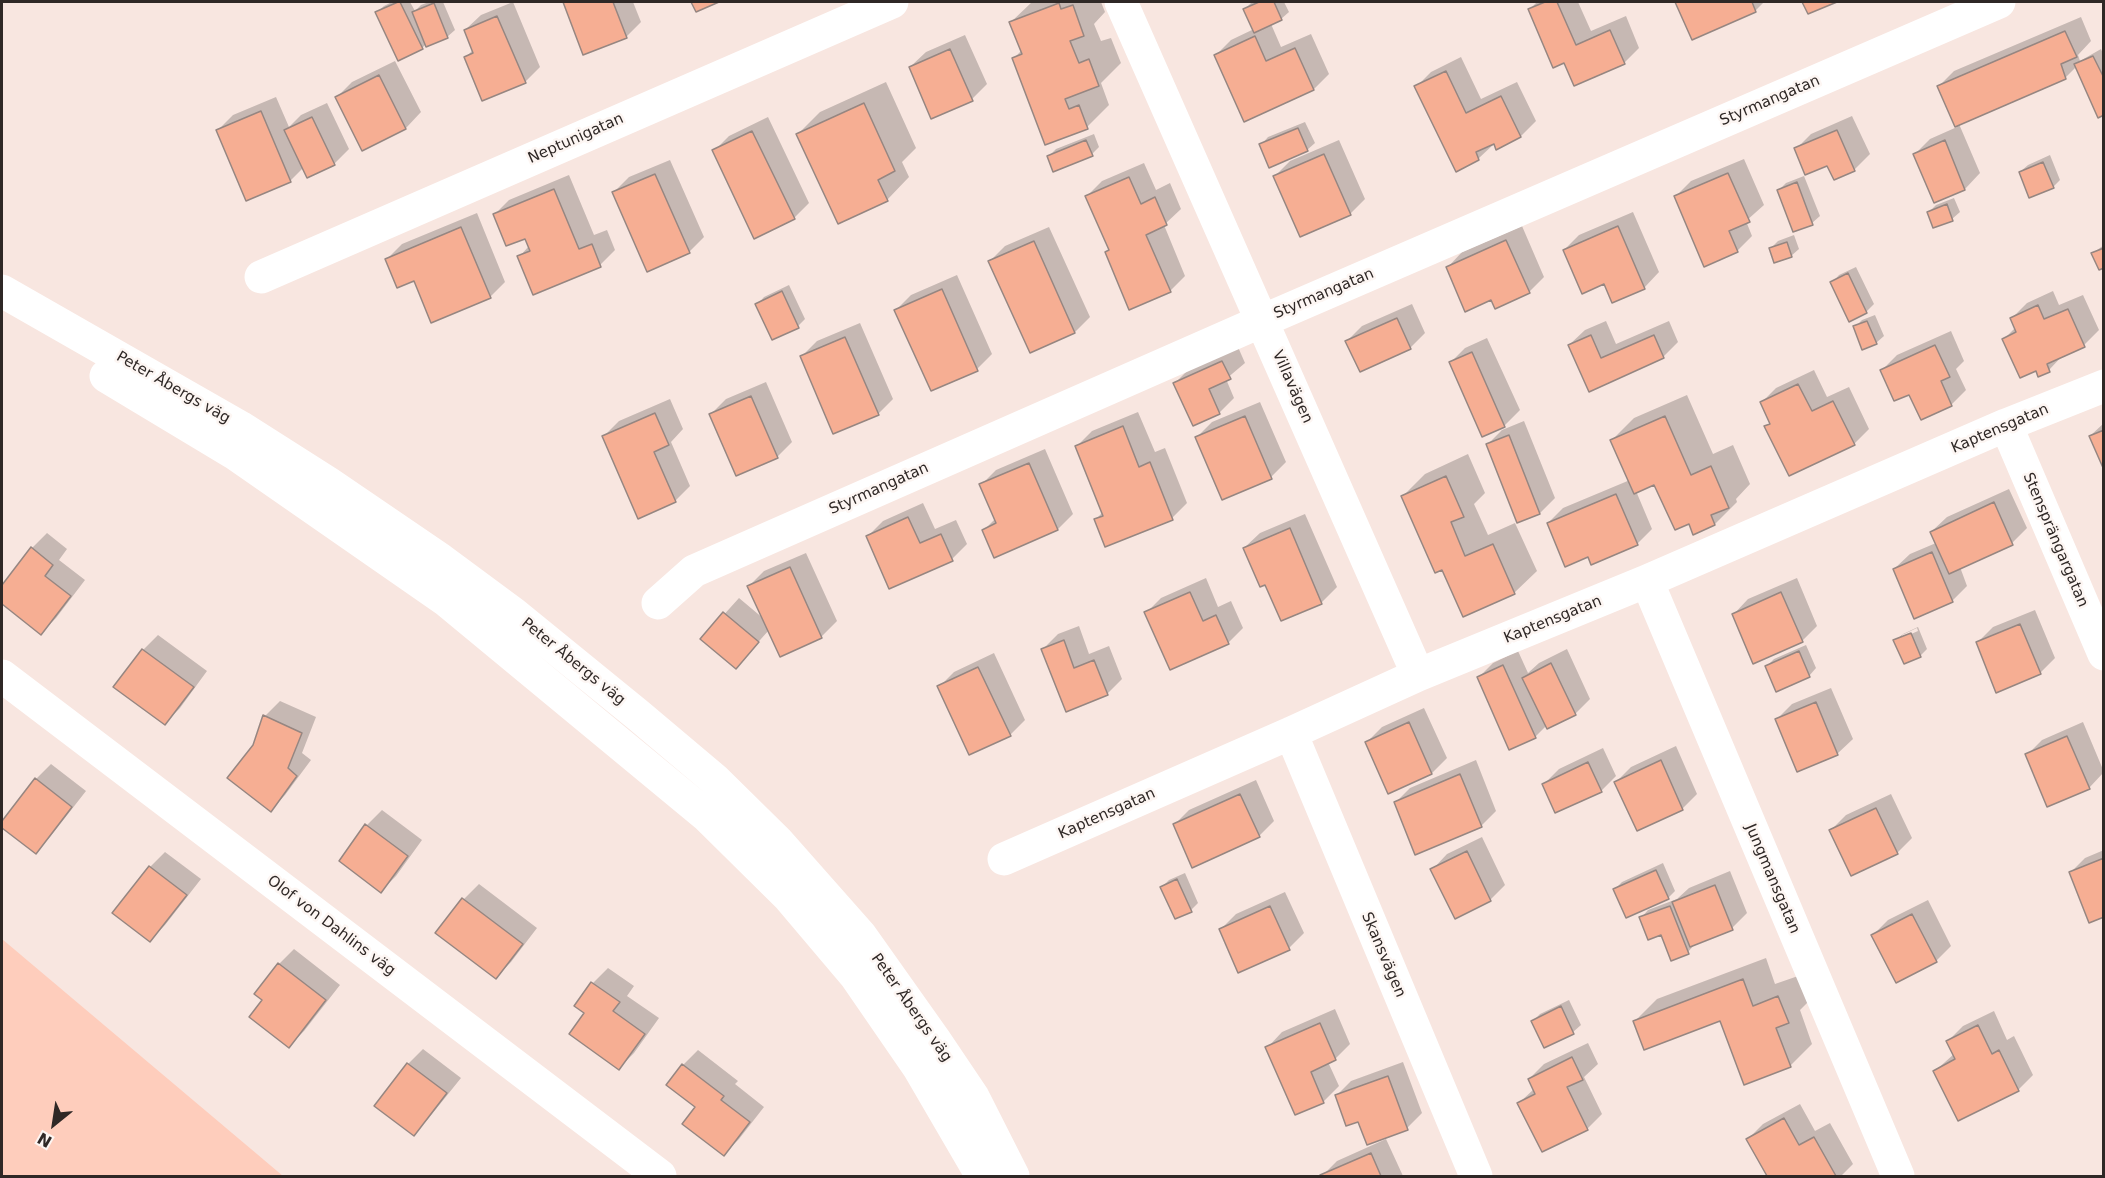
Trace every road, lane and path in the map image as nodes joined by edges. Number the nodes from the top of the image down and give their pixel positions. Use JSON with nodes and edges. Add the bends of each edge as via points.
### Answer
{"nodes":[{"id":1,"x":892,"y":2,"type":"edge"},
{"id":2,"x":1120,"y":2,"type":"edge"},
{"id":3,"x":2000,"y":2,"type":"edge"},
{"id":4,"x":261,"y":277,"type":"dead end"},
{"id":5,"x":2,"y":291,"type":"edge"},
{"id":6,"x":2,"y":313,"type":"edge"},
{"id":7,"x":1262,"y":321,"type":"junction"},
{"id":8,"x":2103,"y":386,"type":"edge"},
{"id":9,"x":2006,"y":425,"type":"junction"},
{"id":10,"x":1647,"y":581,"type":"junction"},
{"id":11,"x":658,"y":603,"type":"dead end"},
{"id":12,"x":2103,"y":654,"type":"edge"},
{"id":13,"x":1418,"y":675,"type":"junction"},
{"id":14,"x":2,"y":676,"type":"edge"},
{"id":15,"x":1291,"y":734,"type":"junction"},
{"id":16,"x":1004,"y":859,"type":"dead end"},
{"id":17,"x":660,"y":1176,"type":"edge"},
{"id":18,"x":982,"y":1176,"type":"edge"},
{"id":19,"x":1013,"y":1176,"type":"edge"},
{"id":20,"x":1476,"y":1176,"type":"edge"},
{"id":21,"x":1898,"y":1176,"type":"edge"}],
"edges":[{"from":1,"to":4,"type":"street","name":"Neptunigatan"},
{"from":2,"to":7,"type":"street","name":"Villavägen"},
{"from":3,"to":7,"type":"street","name":"Styrmangatan"},
{"from":5,"to":19,"type":"street","name":"Peter Åbergs väg","via":[[240,427],[441,560],[714,779],[777,841],[861,936],[973,1097]]},
{"from":6,"to":18,"type":"street","name":"Peter Åbergs väg","via":[[234,453],[447,601],[707,816],[789,897],[855,975],[919,1068]]},
{"from":7,"to":11,"type":"street","name":"Styrmangatan","via":[[694,571]]},
{"from":7,"to":13,"type":"street","name":"Villavägen"},
{"from":8,"to":9,"type":"street","name":"Kaptensgatan"},
{"from":9,"to":10,"type":"street","name":"Kaptensgatan"},
{"from":9,"to":12,"type":"street","name":"Stensprängargatan"},
{"from":10,"to":13,"type":"street","name":"Kaptensgatan"},
{"from":10,"to":21,"type":"street","name":"Jungmansgatan"},
{"from":13,"to":15,"type":"street","name":"Kaptensgatan"},
{"from":14,"to":17,"type":"street","name":"Olof von Dahlins väg"},
{"from":15,"to":16,"type":"street","name":"Kaptensgatan"},
{"from":15,"to":20,"type":"street","name":"Skansvägen"}]}
